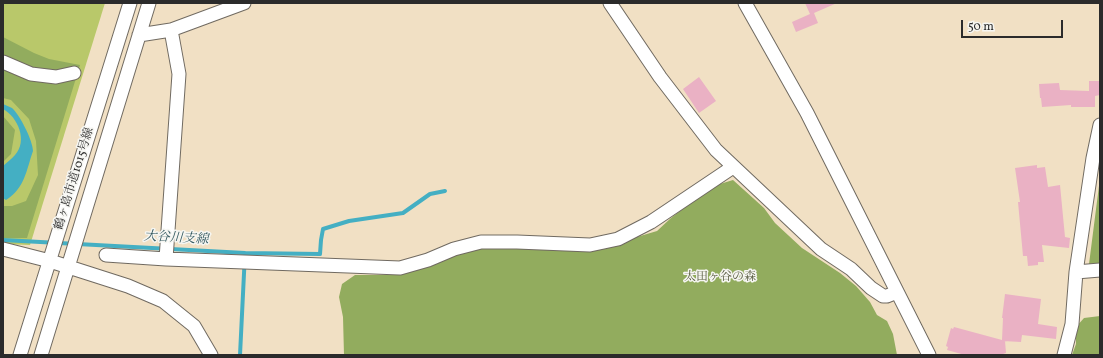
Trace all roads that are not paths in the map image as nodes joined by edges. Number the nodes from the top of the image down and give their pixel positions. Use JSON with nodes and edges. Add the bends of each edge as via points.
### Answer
{"nodes":[{"id":1,"x":130,"y":3,"type":"edge"},
{"id":2,"x":149,"y":3,"type":"edge"},
{"id":3,"x":244,"y":3,"type":"edge"},
{"id":4,"x":610,"y":3,"type":"edge"},
{"id":5,"x":745,"y":3,"type":"edge"},
{"id":6,"x":171,"y":30,"type":"junction"},
{"id":7,"x":139,"y":34,"type":"junction"},
{"id":8,"x":3,"y":62,"type":"edge"},
{"id":9,"x":74,"y":73,"type":"dead end"},
{"id":10,"x":1100,"y":125,"type":"edge"},
{"id":11,"x":733,"y":167,"type":"junction"},
{"id":12,"x":3,"y":249,"type":"edge"},
{"id":13,"x":106,"y":255,"type":"dead end"},
{"id":14,"x":166,"y":259,"type":"junction"},
{"id":15,"x":50,"y":261,"type":"junction"},
{"id":16,"x":68,"y":267,"type":"junction"},
{"id":17,"x":1100,"y":270,"type":"edge"},
{"id":18,"x":1076,"y":272,"type":"junction"},
{"id":19,"x":897,"y":292,"type":"junction"},
{"id":20,"x":20,"y":355,"type":"edge"},
{"id":21,"x":41,"y":355,"type":"edge"},
{"id":22,"x":211,"y":355,"type":"edge"},
{"id":23,"x":929,"y":355,"type":"edge"},
{"id":24,"x":1064,"y":355,"type":"edge"}],
"edges":[{"from":1,"to":15,"type":"street","name":"鶴ヶ島市道1015号線"},
{"from":2,"to":7,"type":"street","name":"鶴ヶ島市道1015号線"},
{"from":3,"to":6,"type":"street"},
{"from":4,"to":11,"type":"street","via":[[660,77],[716,150]]},
{"from":5,"to":19,"type":"street","via":[[807,113]]},
{"from":6,"to":7,"type":"street"},
{"from":6,"to":14,"type":"street","via":[[179,74]]},
{"from":7,"to":16,"type":"street","name":"鶴ヶ島市道1015号線"},
{"from":8,"to":9,"type":"street","via":[[31,74],[56,77]]},
{"from":10,"to":18,"type":"street","via":[[1092,158]]},
{"from":11,"to":14,"type":"street","via":[[651,222],[618,239],[590,245],[480,242],[400,268]]},
{"from":11,"to":19,"type":"street","via":[[820,249],[851,269],[871,288],[883,296]]},
{"from":12,"to":15,"type":"street"},
{"from":13,"to":14,"type":"street"},
{"from":15,"to":16,"type":"street"},
{"from":15,"to":20,"type":"street","name":"鶴ヶ島市道1015号線"},
{"from":16,"to":21,"type":"street","name":"鶴ヶ島市道1015号線"},
{"from":16,"to":22,"type":"street","via":[[128,286],[163,301],[194,326]]},
{"from":17,"to":18,"type":"street"},
{"from":18,"to":24,"type":"street","via":[[1072,324]]},
{"from":19,"to":23,"type":"street"}]}
